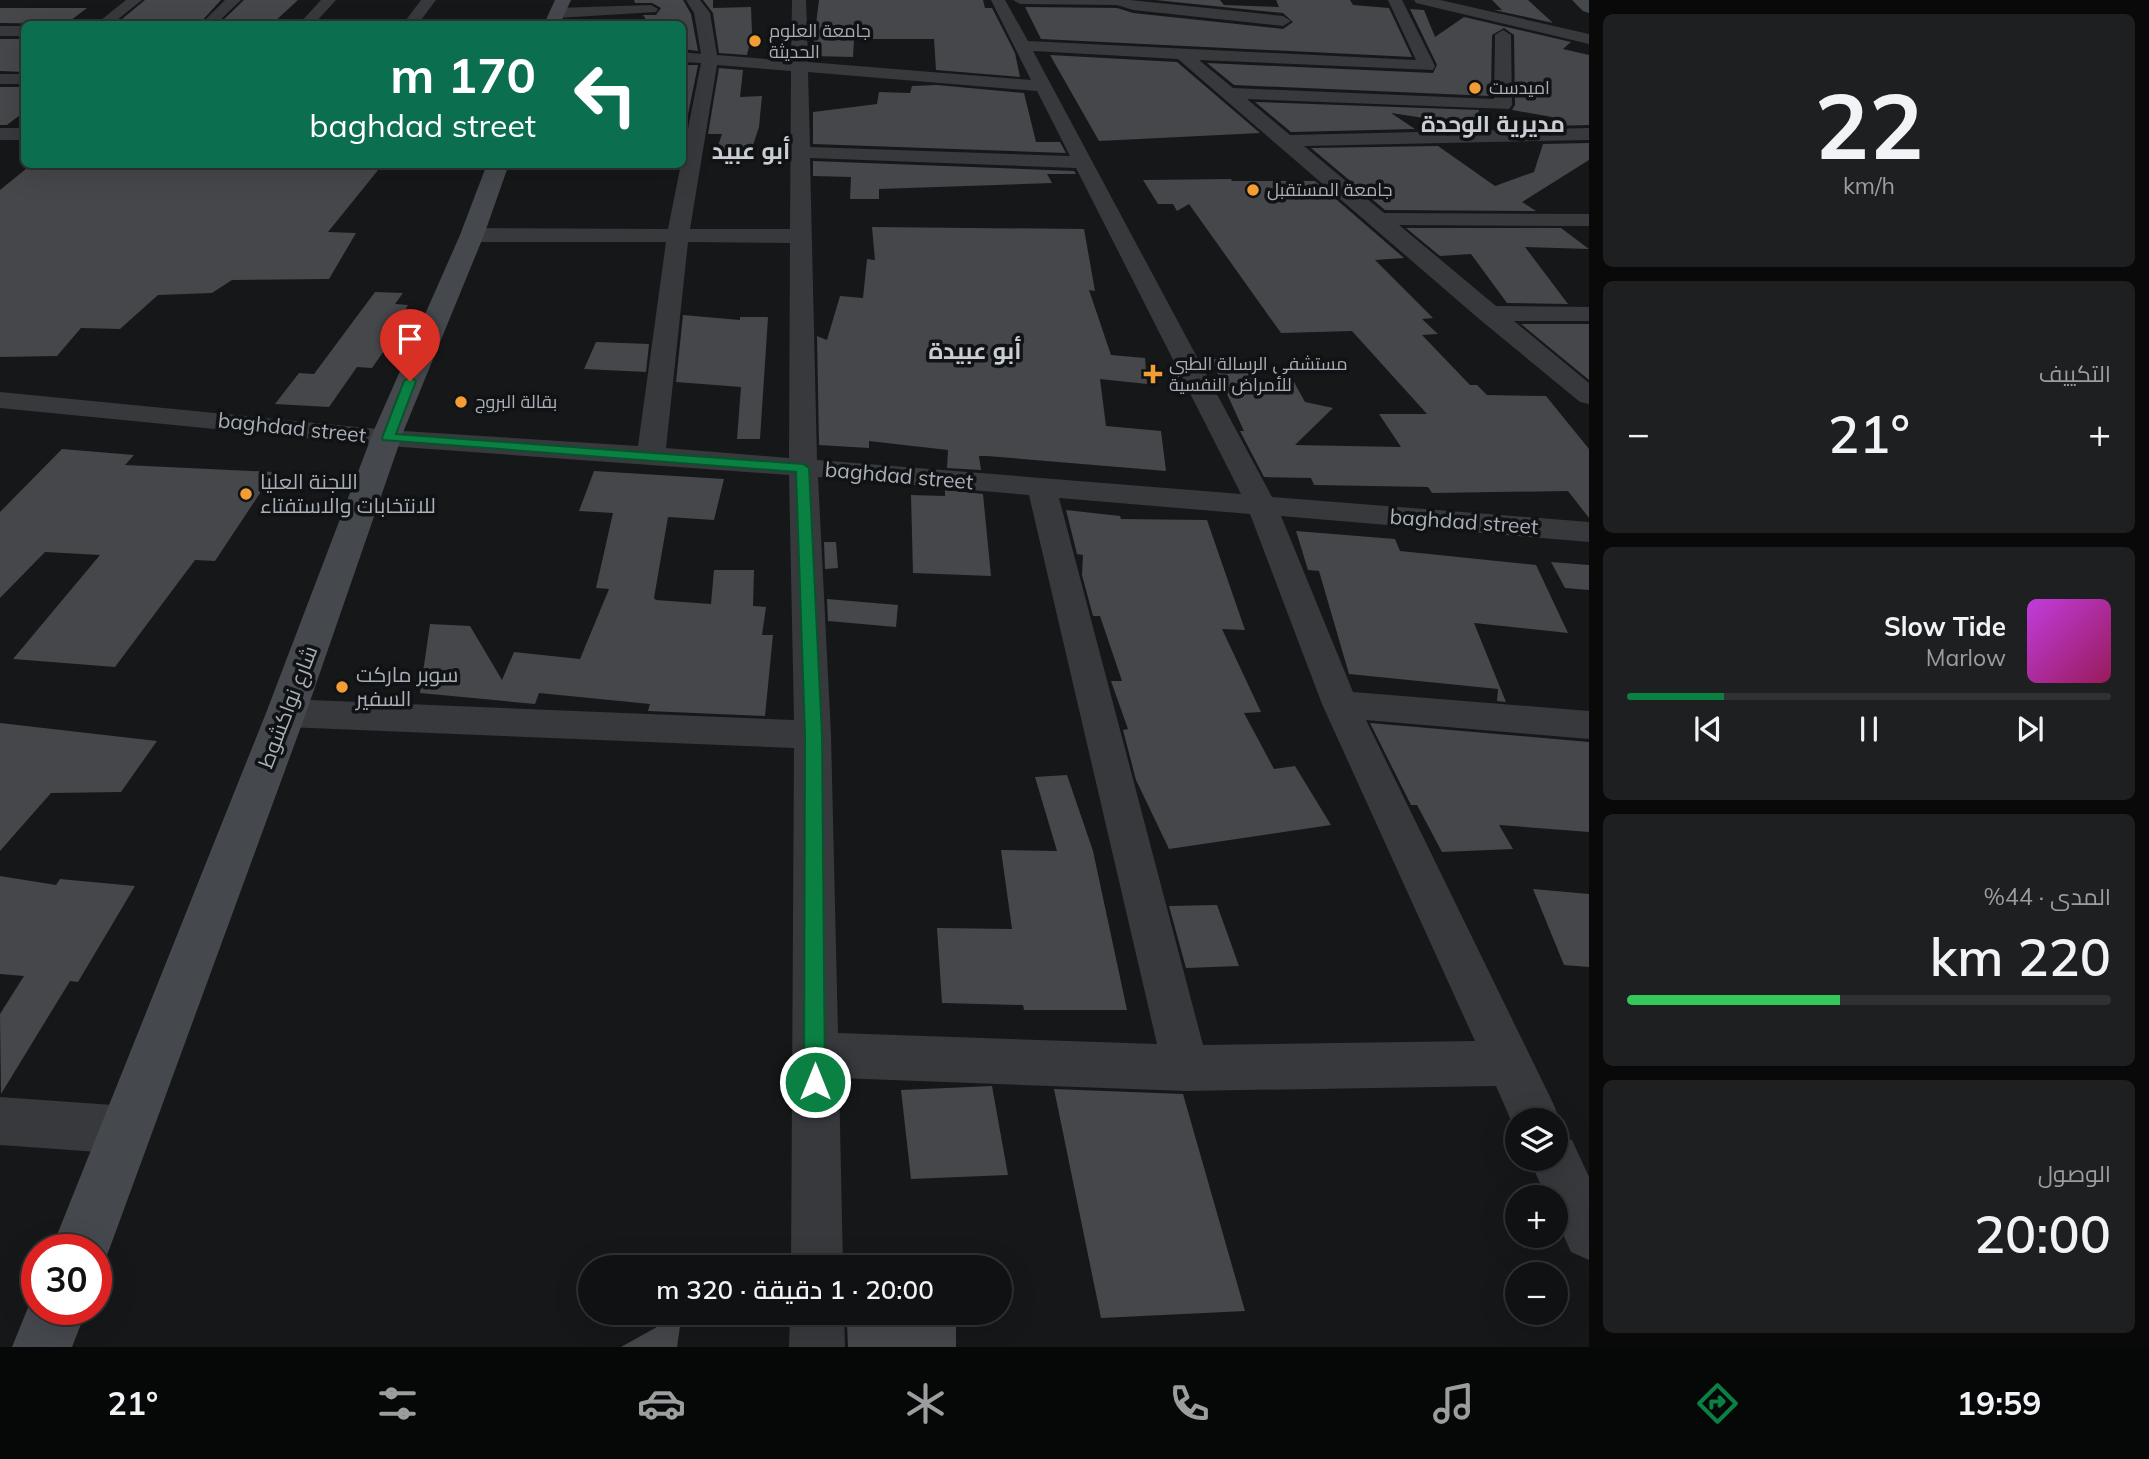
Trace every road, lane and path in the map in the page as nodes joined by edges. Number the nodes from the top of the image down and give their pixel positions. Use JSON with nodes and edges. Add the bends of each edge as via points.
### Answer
{"nodes":[{"id":1,"x":135,"y":0,"type":"edge"},
{"id":2,"x":234,"y":0,"type":"edge"},
{"id":3,"x":329,"y":0,"type":"edge"},
{"id":4,"x":429,"y":0,"type":"edge"},
{"id":5,"x":693,"y":0,"type":"edge"},
{"id":6,"x":799,"y":0,"type":"edge"},
{"id":7,"x":998,"y":0,"type":"edge"},
{"id":8,"x":1020,"y":0,"type":"edge"},
{"id":9,"x":1248,"y":0,"type":"edge"},
{"id":10,"x":1395,"y":0,"type":"edge"},
{"id":11,"x":1421,"y":0,"type":"edge"},
{"id":12,"x":1484,"y":0,"type":"edge"},
{"id":13,"x":1580,"y":0,"type":"edge"},
{"id":14,"x":1117,"y":1,"type":"edge"},
{"id":15,"x":651,"y":9,"type":"dead end"},
{"id":16,"x":1536,"y":9,"type":"dead end"},
{"id":17,"x":1562,"y":10,"type":"dead end"},
{"id":18,"x":1589,"y":10,"type":"edge"},
{"id":19,"x":557,"y":12,"type":"edge"},
{"id":20,"x":107,"y":21,"type":"edge"},
{"id":21,"x":211,"y":21,"type":"edge"},
{"id":22,"x":309,"y":21,"type":"edge"},
{"id":23,"x":412,"y":21,"type":"edge"},
{"id":24,"x":1283,"y":21,"type":"junction"},
{"id":25,"x":0,"y":31,"type":"edge"},
{"id":26,"x":21,"y":31,"type":"edge"},
{"id":27,"x":1503,"y":35,"type":"dead end"},
{"id":28,"x":1589,"y":39,"type":"edge"},
{"id":29,"x":1022,"y":46,"type":"junction"},
{"id":30,"x":1181,"y":53,"type":"junction"},
{"id":31,"x":686,"y":57,"type":"edge"},
{"id":32,"x":1299,"y":58,"type":"junction"},
{"id":33,"x":710,"y":60,"type":"junction"},
{"id":34,"x":799,"y":67,"type":"junction"},
{"id":35,"x":0,"y":79,"type":"edge"},
{"id":36,"x":21,"y":79,"type":"edge"},
{"id":37,"x":1041,"y":86,"type":"junction"},
{"id":38,"x":1228,"y":93,"type":"junction"},
{"id":39,"x":1484,"y":104,"type":"junction"},
{"id":40,"x":0,"y":134,"type":"edge"},
{"id":41,"x":21,"y":134,"type":"edge"},
{"id":42,"x":1589,"y":134,"type":"edge"},
{"id":43,"x":1523,"y":136,"type":"junction"},
{"id":44,"x":1284,"y":141,"type":"junction"},
{"id":45,"x":801,"y":152,"type":"junction"},
{"id":46,"x":1081,"y":162,"type":"junction"},
{"id":47,"x":497,"y":168,"type":"edge"},
{"id":48,"x":1378,"y":219,"type":"junction"},
{"id":49,"x":1589,"y":220,"type":"edge"},
{"id":50,"x":678,"y":234,"type":"junction"},
{"id":51,"x":472,"y":235,"type":"junction"},
{"id":52,"x":801,"y":236,"type":"junction"},
{"id":53,"x":1487,"y":313,"type":"junction"},
{"id":54,"x":1589,"y":314,"type":"edge"},
{"id":55,"x":1589,"y":396,"type":"edge"},
{"id":56,"x":0,"y":400,"type":"edge"},
{"id":57,"x":388,"y":438,"type":"junction"},
{"id":58,"x":651,"y":455,"type":"junction"},
{"id":59,"x":803,"y":468,"type":"junction"},
{"id":60,"x":1042,"y":488,"type":"junction"},
{"id":61,"x":1262,"y":506,"type":"junction"},
{"id":62,"x":1589,"y":532,"type":"edge"},
{"id":63,"x":1340,"y":704,"type":"junction"},
{"id":64,"x":286,"y":713,"type":"junction"},
{"id":65,"x":1589,"y":725,"type":"edge"},
{"id":66,"x":813,"y":735,"type":"junction"},
{"id":67,"x":814,"y":1055,"type":"junction"},
{"id":68,"x":1510,"y":1063,"type":"junction"},
{"id":69,"x":1186,"y":1068,"type":"junction"},
{"id":70,"x":1531,"y":1108,"type":"edge"},
{"id":71,"x":0,"y":1121,"type":"edge"},
{"id":72,"x":127,"y":1130,"type":"junction"},
{"id":73,"x":1560,"y":1171,"type":"edge"},
{"id":74,"x":86,"y":1234,"type":"edge"},
{"id":75,"x":1589,"y":1234,"type":"edge"},
{"id":76,"x":817,"y":1255,"type":"edge"},
{"id":77,"x":51,"y":1325,"type":"edge"},
{"id":78,"x":817,"y":1325,"type":"edge"},
{"id":79,"x":42,"y":1347,"type":"edge"},
{"id":80,"x":817,"y":1347,"type":"edge"}],
"edges":[{"from":1,"to":20,"type":"street"},
{"from":2,"to":21,"type":"street"},
{"from":3,"to":22,"type":"street"},
{"from":4,"to":23,"type":"street"},
{"from":5,"to":33,"type":"street","via":[[702,13]]},
{"from":6,"to":34,"type":"street"},
{"from":7,"to":29,"type":"street"},
{"from":8,"to":14,"type":"street"},
{"from":9,"to":24,"type":"street"},
{"from":10,"to":32,"type":"street","via":[[1427,66]]},
{"from":11,"to":28,"type":"street"},
{"from":12,"to":16,"type":"street","via":[[1495,6]]},
{"from":13,"to":18,"type":"street"},
{"from":14,"to":24,"type":"street"},
{"from":15,"to":19,"type":"street"},
{"from":17,"to":18,"type":"street"},
{"from":24,"to":32,"type":"street","via":[[1298,34]]},
{"from":25,"to":26,"type":"street"},
{"from":27,"to":39,"type":"street","via":[[1503,105]]},
{"from":29,"to":30,"type":"street"},
{"from":29,"to":37,"type":"street"},
{"from":30,"to":32,"type":"street"},
{"from":30,"to":38,"type":"street"},
{"from":31,"to":33,"type":"street"},
{"from":33,"to":34,"type":"street"},
{"from":33,"to":50,"type":"street"},
{"from":34,"to":37,"type":"street"},
{"from":34,"to":45,"type":"street"},
{"from":35,"to":36,"type":"street"},
{"from":37,"to":46,"type":"street"},
{"from":38,"to":39,"type":"street"},
{"from":38,"to":44,"type":"street"},
{"from":39,"to":43,"type":"street"},
{"from":40,"to":41,"type":"street"},
{"from":42,"to":43,"type":"street"},
{"from":43,"to":44,"type":"street"},
{"from":44,"to":48,"type":"street"},
{"from":45,"to":46,"type":"street"},
{"from":45,"to":52,"type":"street"},
{"from":46,"to":61,"type":"street"},
{"from":47,"to":51,"type":"street","name":"شارع نواكشوط"},
{"from":48,"to":49,"type":"street"},
{"from":48,"to":53,"type":"street"},
{"from":50,"to":51,"type":"street"},
{"from":50,"to":52,"type":"street"},
{"from":50,"to":58,"type":"street"},
{"from":51,"to":57,"type":"street","name":"شارع نواكشوط"},
{"from":52,"to":59,"type":"street"},
{"from":53,"to":54,"type":"street"},
{"from":53,"to":55,"type":"street"},
{"from":56,"to":57,"type":"street","name":"baghdad street"},
{"from":57,"to":58,"type":"street","name":"baghdad street"},
{"from":57,"to":64,"type":"street","name":"شارع نواكشوط"},
{"from":58,"to":59,"type":"street","name":"baghdad street"},
{"from":59,"to":60,"type":"street","name":"baghdad street"},
{"from":59,"to":66,"type":"street"},
{"from":60,"to":61,"type":"street","name":"baghdad street"},
{"from":60,"to":69,"type":"street"},
{"from":61,"to":62,"type":"street","name":"baghdad street"},
{"from":61,"to":63,"type":"street"},
{"from":63,"to":65,"type":"street"},
{"from":63,"to":68,"type":"street"},
{"from":64,"to":66,"type":"street"},
{"from":64,"to":72,"type":"street","name":"شارع نواكشوط"},
{"from":66,"to":67,"type":"street"},
{"from":67,"to":69,"type":"street"},
{"from":67,"to":76,"type":"street"},
{"from":68,"to":69,"type":"street"},
{"from":68,"to":70,"type":"street"},
{"from":71,"to":72,"type":"street"},
{"from":72,"to":74,"type":"street","name":"شارع نواكشوط"},
{"from":73,"to":75,"type":"street"},
{"from":77,"to":79,"type":"street"},
{"from":78,"to":80,"type":"street"}]}
